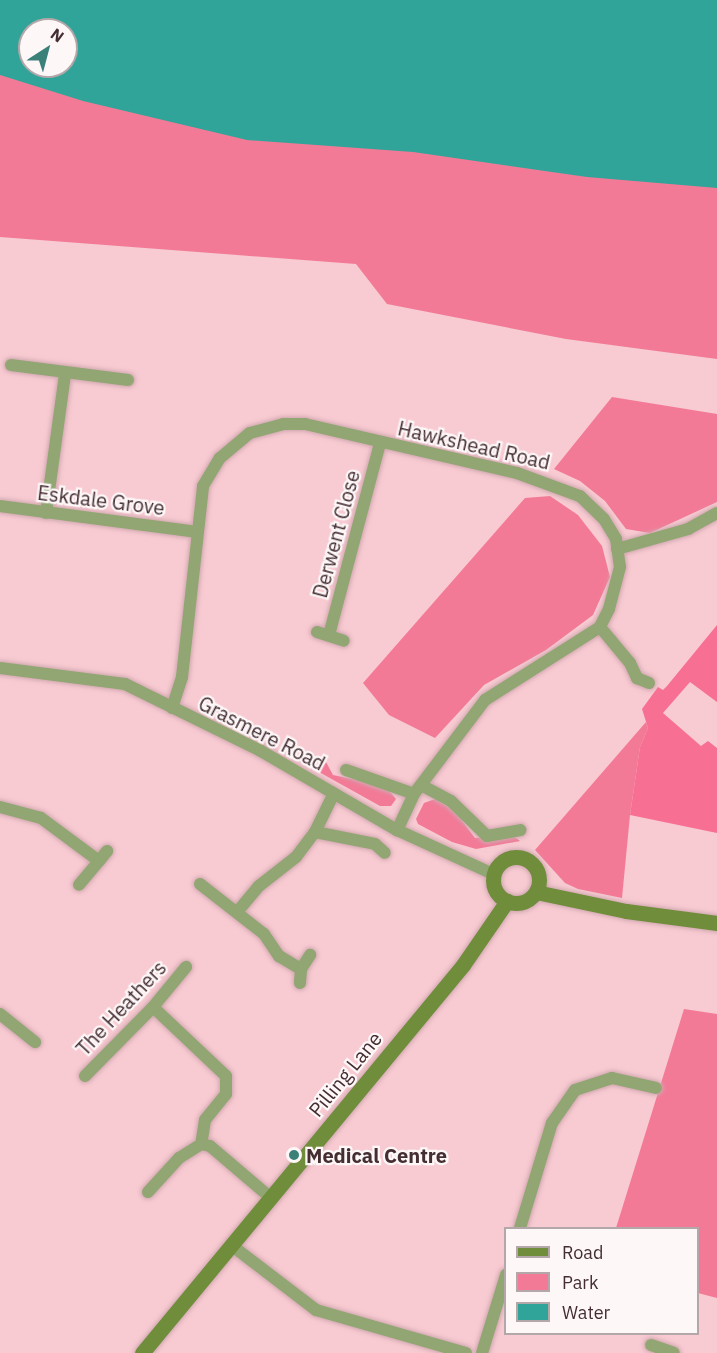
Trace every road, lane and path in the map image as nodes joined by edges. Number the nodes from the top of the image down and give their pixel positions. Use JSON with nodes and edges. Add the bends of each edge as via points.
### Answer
{"nodes":[{"id":1,"x":11,"y":365,"type":"dead end"},
{"id":2,"x":65,"y":374,"type":"junction"},
{"id":3,"x":128,"y":380,"type":"dead end"},
{"id":4,"x":380,"y":443,"type":"junction"},
{"id":5,"x":0,"y":506,"type":"edge"},
{"id":6,"x":46,"y":513,"type":"junction"},
{"id":7,"x":717,"y":513,"type":"edge"},
{"id":8,"x":197,"y":532,"type":"junction"},
{"id":9,"x":617,"y":549,"type":"junction"},
{"id":10,"x":600,"y":627,"type":"junction"},
{"id":11,"x":344,"y":641,"type":"dead end"},
{"id":12,"x":0,"y":668,"type":"edge"},
{"id":13,"x":649,"y":683,"type":"dead end"},
{"id":14,"x":172,"y":708,"type":"junction"},
{"id":15,"x":345,"y":770,"type":"dead end"},
{"id":16,"x":417,"y":789,"type":"junction"},
{"id":17,"x":334,"y":793,"type":"junction"},
{"id":18,"x":0,"y":807,"type":"edge"},
{"id":19,"x":512,"y":827,"type":"dead end"},
{"id":20,"x":397,"y":830,"type":"junction"},
{"id":21,"x":315,"y":832,"type":"junction"},
{"id":22,"x":108,"y":851,"type":"dead end"},
{"id":23,"x":385,"y":853,"type":"dead end"},
{"id":24,"x":99,"y":861,"type":"junction"},
{"id":25,"x":493,"y":874,"type":"junction"},
{"id":26,"x":200,"y":884,"type":"dead end"},
{"id":27,"x":79,"y":885,"type":"dead end"},
{"id":28,"x":536,"y":892,"type":"junction"},
{"id":29,"x":507,"y":901,"type":"junction"},
{"id":30,"x":238,"y":911,"type":"junction"},
{"id":31,"x":717,"y":923,"type":"edge"},
{"id":32,"x":310,"y":955,"type":"dead end"},
{"id":33,"x":186,"y":967,"type":"dead end"},
{"id":34,"x":301,"y":969,"type":"junction"},
{"id":35,"x":300,"y":983,"type":"dead end"},
{"id":36,"x":153,"y":1007,"type":"junction"},
{"id":37,"x":0,"y":1014,"type":"edge"},
{"id":38,"x":35,"y":1042,"type":"dead end"},
{"id":39,"x":85,"y":1076,"type":"dead end"},
{"id":40,"x":656,"y":1088,"type":"dead end"},
{"id":41,"x":201,"y":1144,"type":"junction"},
{"id":42,"x":148,"y":1192,"type":"dead end"},
{"id":43,"x":270,"y":1197,"type":"junction"},
{"id":44,"x":520,"y":1227,"type":"edge"},
{"id":45,"x":231,"y":1245,"type":"junction"},
{"id":46,"x":504,"y":1282,"type":"edge"},
{"id":47,"x":652,"y":1344,"type":"edge"},
{"id":48,"x":142,"y":1353,"type":"edge"},
{"id":49,"x":465,"y":1353,"type":"edge"},
{"id":50,"x":482,"y":1353,"type":"edge"},
{"id":51,"x":674,"y":1353,"type":"edge"}],
"edges":[{"from":1,"to":2,"type":"street"},
{"from":2,"to":3,"type":"street"},
{"from":2,"to":6,"type":"street"},
{"from":4,"to":8,"type":"street","name":"Hawkshead Road","via":[[305,424],[283,424],[250,433],[220,458],[203,486]]},
{"from":4,"to":9,"type":"street","name":"Hawkshead Road","via":[[553,484],[580,496],[604,519]]},
{"from":4,"to":11,"type":"street","name":"Derwent Close","via":[[323,633]]},
{"from":5,"to":6,"type":"street","name":"Eskdale Grove"},
{"from":6,"to":8,"type":"street","name":"Eskdale Grove"},
{"from":7,"to":9,"type":"street","via":[[688,529]]},
{"from":8,"to":14,"type":"street","name":"Hawkshead Road","via":[[182,676]]},
{"from":9,"to":10,"type":"street","name":"Hawkshead Road","via":[[620,567],[616,592]]},
{"from":10,"to":13,"type":"street","via":[[630,663],[632,681]]},
{"from":10,"to":16,"type":"street","via":[[485,700]]},
{"from":12,"to":14,"type":"street","name":"Grasmere Road","via":[[125,684]]},
{"from":14,"to":17,"type":"street","name":"Grasmere Road","via":[[261,751]]},
{"from":15,"to":16,"type":"street"},
{"from":16,"to":19,"type":"street","via":[[451,801],[488,836]]},
{"from":16,"to":20,"type":"street"},
{"from":17,"to":20,"type":"street","name":"Grasmere Road"},
{"from":17,"to":21,"type":"street"},
{"from":18,"to":24,"type":"street","via":[[40,818]]},
{"from":20,"to":25,"type":"street","name":"Grasmere Road"},
{"from":21,"to":23,"type":"street","via":[[375,844]]},
{"from":21,"to":30,"type":"street","via":[[296,857],[259,886]]},
{"from":22,"to":24,"type":"street"},
{"from":24,"to":27,"type":"street"},
{"from":25,"to":28,"type":"street","via":[[505,860],[526,859],[538,875]]},
{"from":25,"to":29,"type":"street","via":[[496,891]]},
{"from":26,"to":30,"type":"street"},
{"from":28,"to":29,"type":"street","via":[[526,900]]},
{"from":28,"to":31,"type":"street","via":[[626,911]]},
{"from":29,"to":43,"type":"street","name":"Pilling Lane","via":[[463,965]]},
{"from":30,"to":34,"type":"street","via":[[264,934],[279,956]]},
{"from":32,"to":34,"type":"street"},
{"from":33,"to":36,"type":"street","name":"The Heathers"},
{"from":34,"to":35,"type":"street"},
{"from":36,"to":39,"type":"street","name":"The Heathers"},
{"from":36,"to":41,"type":"street","via":[[226,1076],[226,1094],[205,1120]]},
{"from":37,"to":38,"type":"street"},
{"from":40,"to":44,"type":"street","via":[[612,1078],[575,1090],[552,1124]]},
{"from":41,"to":42,"type":"street","via":[[178,1158]]},
{"from":41,"to":43,"type":"street","via":[[210,1146]]},
{"from":43,"to":45,"type":"street","name":"Pilling Lane"},
{"from":45,"to":48,"type":"street","name":"Pilling Lane"},
{"from":45,"to":49,"type":"street","via":[[316,1310]]},
{"from":46,"to":50,"type":"street"},
{"from":47,"to":51,"type":"street"}]}
